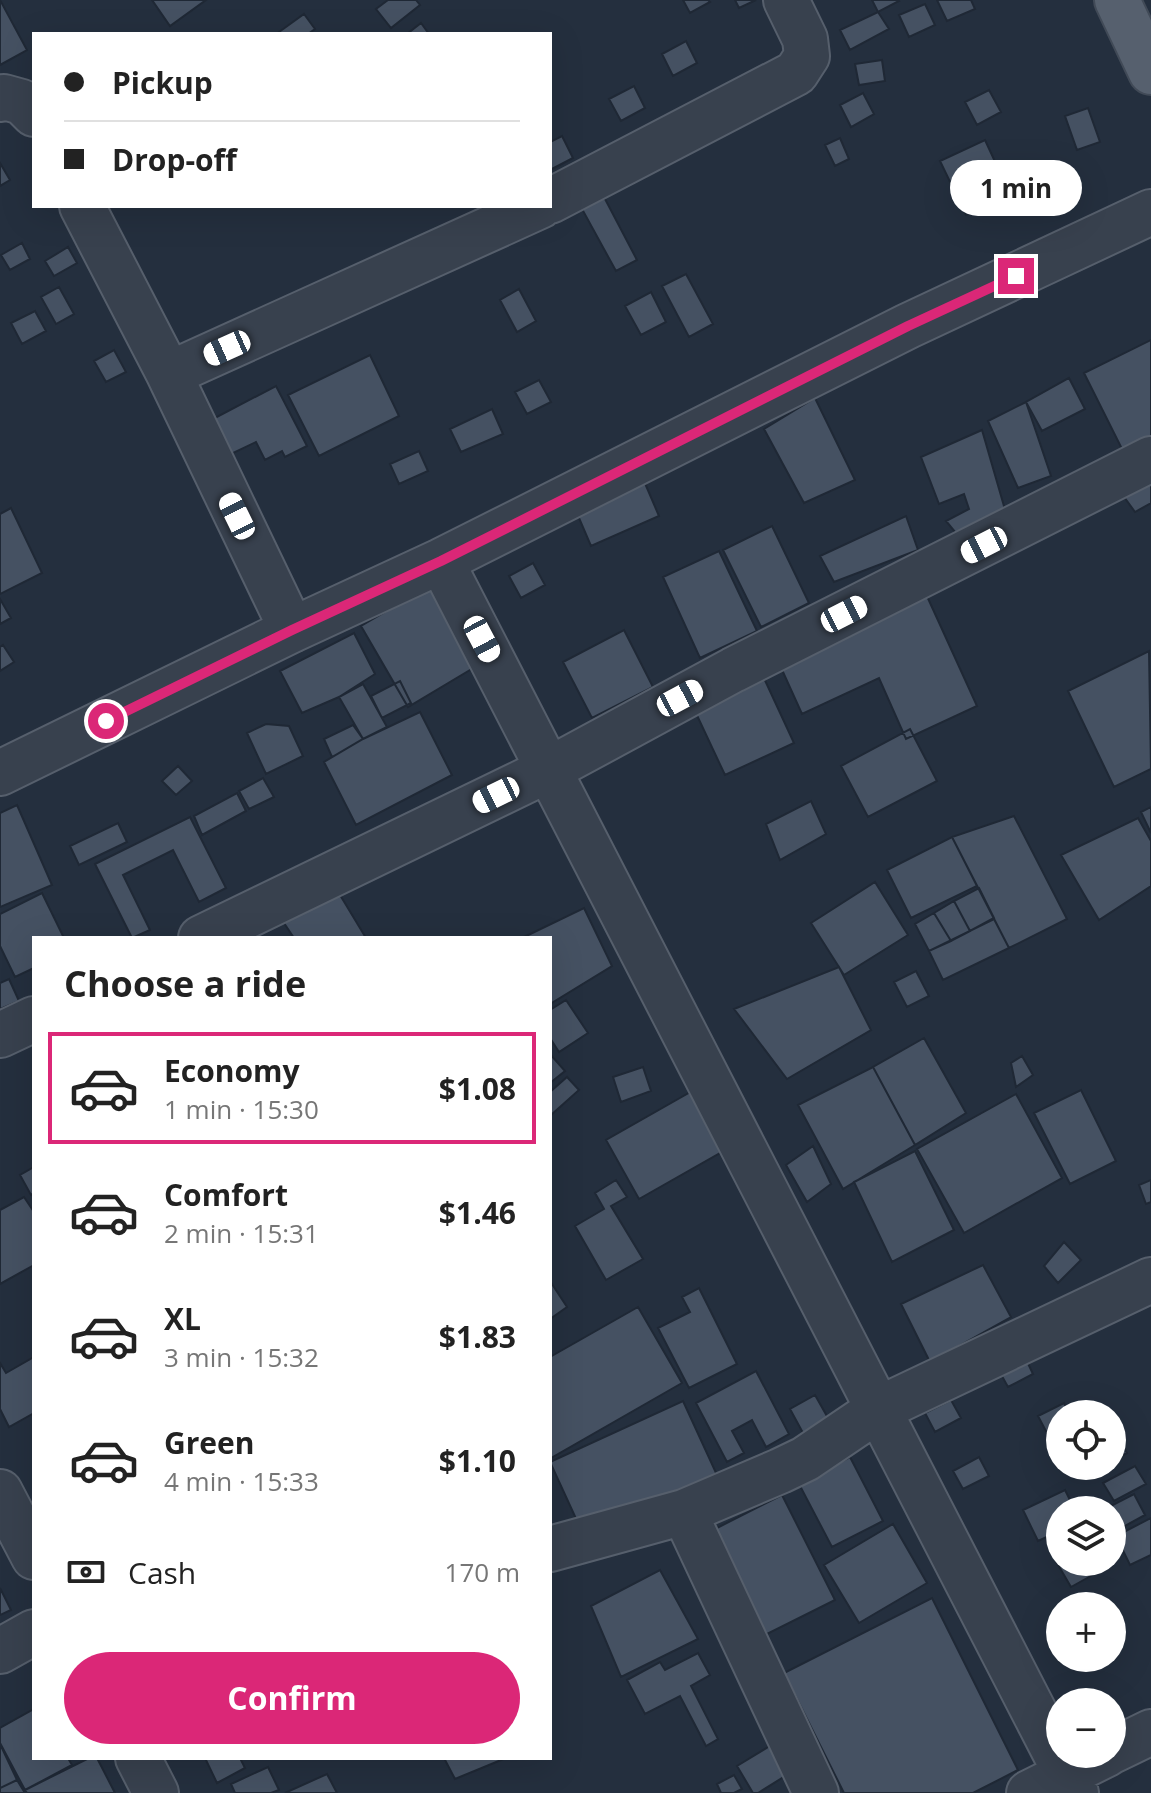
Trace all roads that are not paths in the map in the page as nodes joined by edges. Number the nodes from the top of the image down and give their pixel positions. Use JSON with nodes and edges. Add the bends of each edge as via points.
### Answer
{"nodes":[{"id":1,"x":786,"y":0,"type":"edge"},
{"id":2,"x":1117,"y":0,"type":"edge"},
{"id":3,"x":1151,"y":72,"type":"edge"},
{"id":4,"x":0,"y":99,"type":"edge"},
{"id":5,"x":32,"y":112,"type":"edge"},
{"id":6,"x":552,"y":200,"type":"edge"},
{"id":7,"x":83,"y":208,"type":"edge"},
{"id":8,"x":536,"y":208,"type":"edge"},
{"id":9,"x":1151,"y":212,"type":"edge"},
{"id":10,"x":169,"y":374,"type":"junction"},
{"id":11,"x":1151,"y":459,"type":"edge"},
{"id":12,"x":441,"y":561,"type":"junction"},
{"id":13,"x":292,"y":630,"type":"junction"},
{"id":14,"x":550,"y":769,"type":"junction"},
{"id":15,"x":0,"y":773,"type":"edge"},
{"id":16,"x":205,"y":936,"type":"edge"},
{"id":17,"x":32,"y":1020,"type":"edge"},
{"id":18,"x":0,"y":1035,"type":"edge"},
{"id":19,"x":1151,"y":1280,"type":"edge"},
{"id":20,"x":879,"y":1409,"type":"junction"},
{"id":21,"x":0,"y":1492,"type":"edge"},
{"id":22,"x":684,"y":1512,"type":"junction"},
{"id":23,"x":552,"y":1548,"type":"edge"},
{"id":24,"x":32,"y":1553,"type":"edge"},
{"id":25,"x":32,"y":1633,"type":"edge"},
{"id":26,"x":0,"y":1651,"type":"edge"},
{"id":27,"x":1151,"y":1732,"type":"edge"},
{"id":28,"x":1126,"y":1745,"type":"edge"},
{"id":29,"x":139,"y":1760,"type":"edge"},
{"id":30,"x":1087,"y":1768,"type":"edge"},
{"id":31,"x":1057,"y":1787,"type":"edge"},
{"id":32,"x":156,"y":1793,"type":"edge"},
{"id":33,"x":816,"y":1793,"type":"edge"}],
"edges":[{"from":1,"to":6,"type":"street","via":[[805,39],[807,56],[796,73]]},
{"from":2,"to":3,"type":"main road"},
{"from":4,"to":5,"type":"street","via":[[22,102]]},
{"from":7,"to":10,"type":"street"},
{"from":8,"to":10,"type":"street"},
{"from":9,"to":12,"type":"street","via":[[908,326]]},
{"from":10,"to":13,"type":"street"},
{"from":11,"to":14,"type":"street","via":[[733,670]]},
{"from":12,"to":13,"type":"street"},
{"from":12,"to":14,"type":"street"},
{"from":13,"to":15,"type":"street"},
{"from":14,"to":16,"type":"street"},
{"from":14,"to":20,"type":"street"},
{"from":17,"to":18,"type":"street"},
{"from":19,"to":20,"type":"street"},
{"from":20,"to":22,"type":"street","via":[[805,1459]]},
{"from":20,"to":31,"type":"street"},
{"from":21,"to":24,"type":"street"},
{"from":22,"to":23,"type":"street"},
{"from":22,"to":33,"type":"street"},
{"from":25,"to":26,"type":"street"},
{"from":27,"to":28,"type":"street"},
{"from":29,"to":32,"type":"street"},
{"from":30,"to":31,"type":"street"}]}
